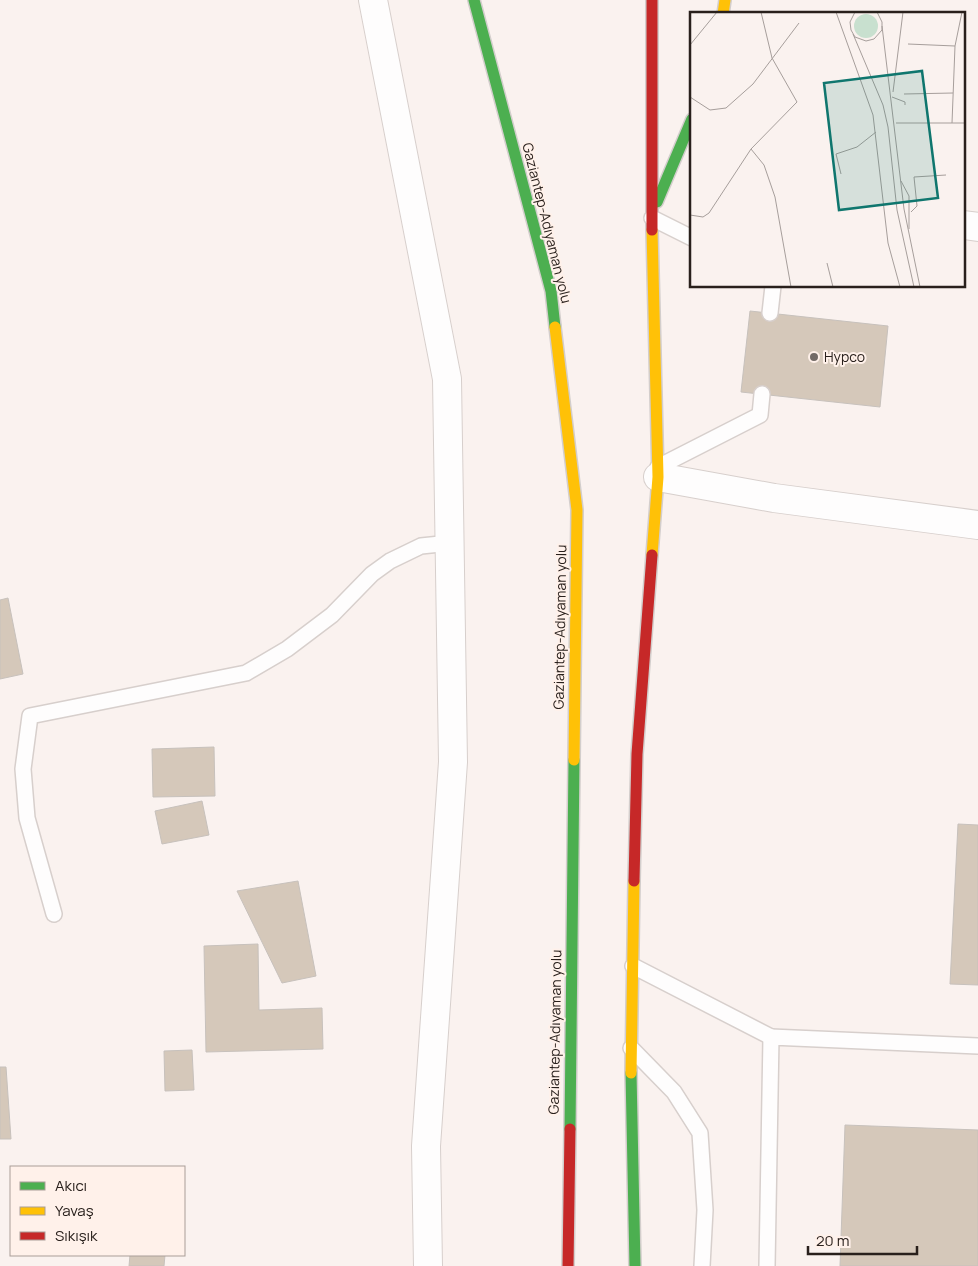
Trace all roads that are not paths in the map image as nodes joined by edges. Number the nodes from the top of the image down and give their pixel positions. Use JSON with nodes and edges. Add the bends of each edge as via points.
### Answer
{"nodes":[{"id":1,"x":373,"y":0,"type":"edge"},
{"id":2,"x":474,"y":0,"type":"edge"},
{"id":3,"x":652,"y":0,"type":"edge"},
{"id":4,"x":690,"y":124,"type":"edge"},
{"id":5,"x":652,"y":215,"type":"junction"},
{"id":6,"x":690,"y":237,"type":"edge"},
{"id":7,"x":773,"y":288,"type":"edge"},
{"id":8,"x":770,"y":313,"type":"dead end"},
{"id":9,"x":762,"y":394,"type":"dead end"},
{"id":10,"x":658,"y":472,"type":"junction"},
{"id":11,"x":978,"y":526,"type":"edge"},
{"id":12,"x":450,"y":543,"type":"junction"},
{"id":13,"x":54,"y":914,"type":"dead end"},
{"id":14,"x":632,"y":966,"type":"junction"},
{"id":15,"x":771,"y":1037,"type":"junction"},
{"id":16,"x":978,"y":1046,"type":"edge"},
{"id":17,"x":631,"y":1048,"type":"junction"},
{"id":18,"x":428,"y":1266,"type":"edge"},
{"id":19,"x":568,"y":1266,"type":"edge"},
{"id":20,"x":635,"y":1266,"type":"edge"},
{"id":21,"x":702,"y":1266,"type":"edge"},
{"id":22,"x":767,"y":1266,"type":"edge"}],
"edges":[{"from":1,"to":12,"type":"street","via":[[447,379]]},
{"from":2,"to":19,"type":"highway","name":"Gaziantep-Adıyaman yolu","via":[[551,291],[577,510]]},
{"from":3,"to":5,"type":"highway"},
{"from":4,"to":5,"type":"highway"},
{"from":5,"to":6,"type":"lane"},
{"from":5,"to":10,"type":"highway"},
{"from":7,"to":8,"type":"lane"},
{"from":9,"to":10,"type":"lane","via":[[760,415]]},
{"from":10,"to":11,"type":"street","via":[[774,498]]},
{"from":10,"to":14,"type":"highway","via":[[637,754]]},
{"from":12,"to":13,"type":"lane","via":[[421,546],[390,561],[372,574],[332,615],[287,649],[246,673],[30,716],[24,769],[27,818]]},
{"from":12,"to":18,"type":"street","via":[[453,762],[426,1146]]},
{"from":14,"to":15,"type":"lane"},
{"from":14,"to":17,"type":"highway"},
{"from":15,"to":16,"type":"lane"},
{"from":15,"to":22,"type":"lane"},
{"from":17,"to":20,"type":"highway"},
{"from":17,"to":21,"type":"lane","via":[[674,1092],[700,1133],[705,1210]]}]}
